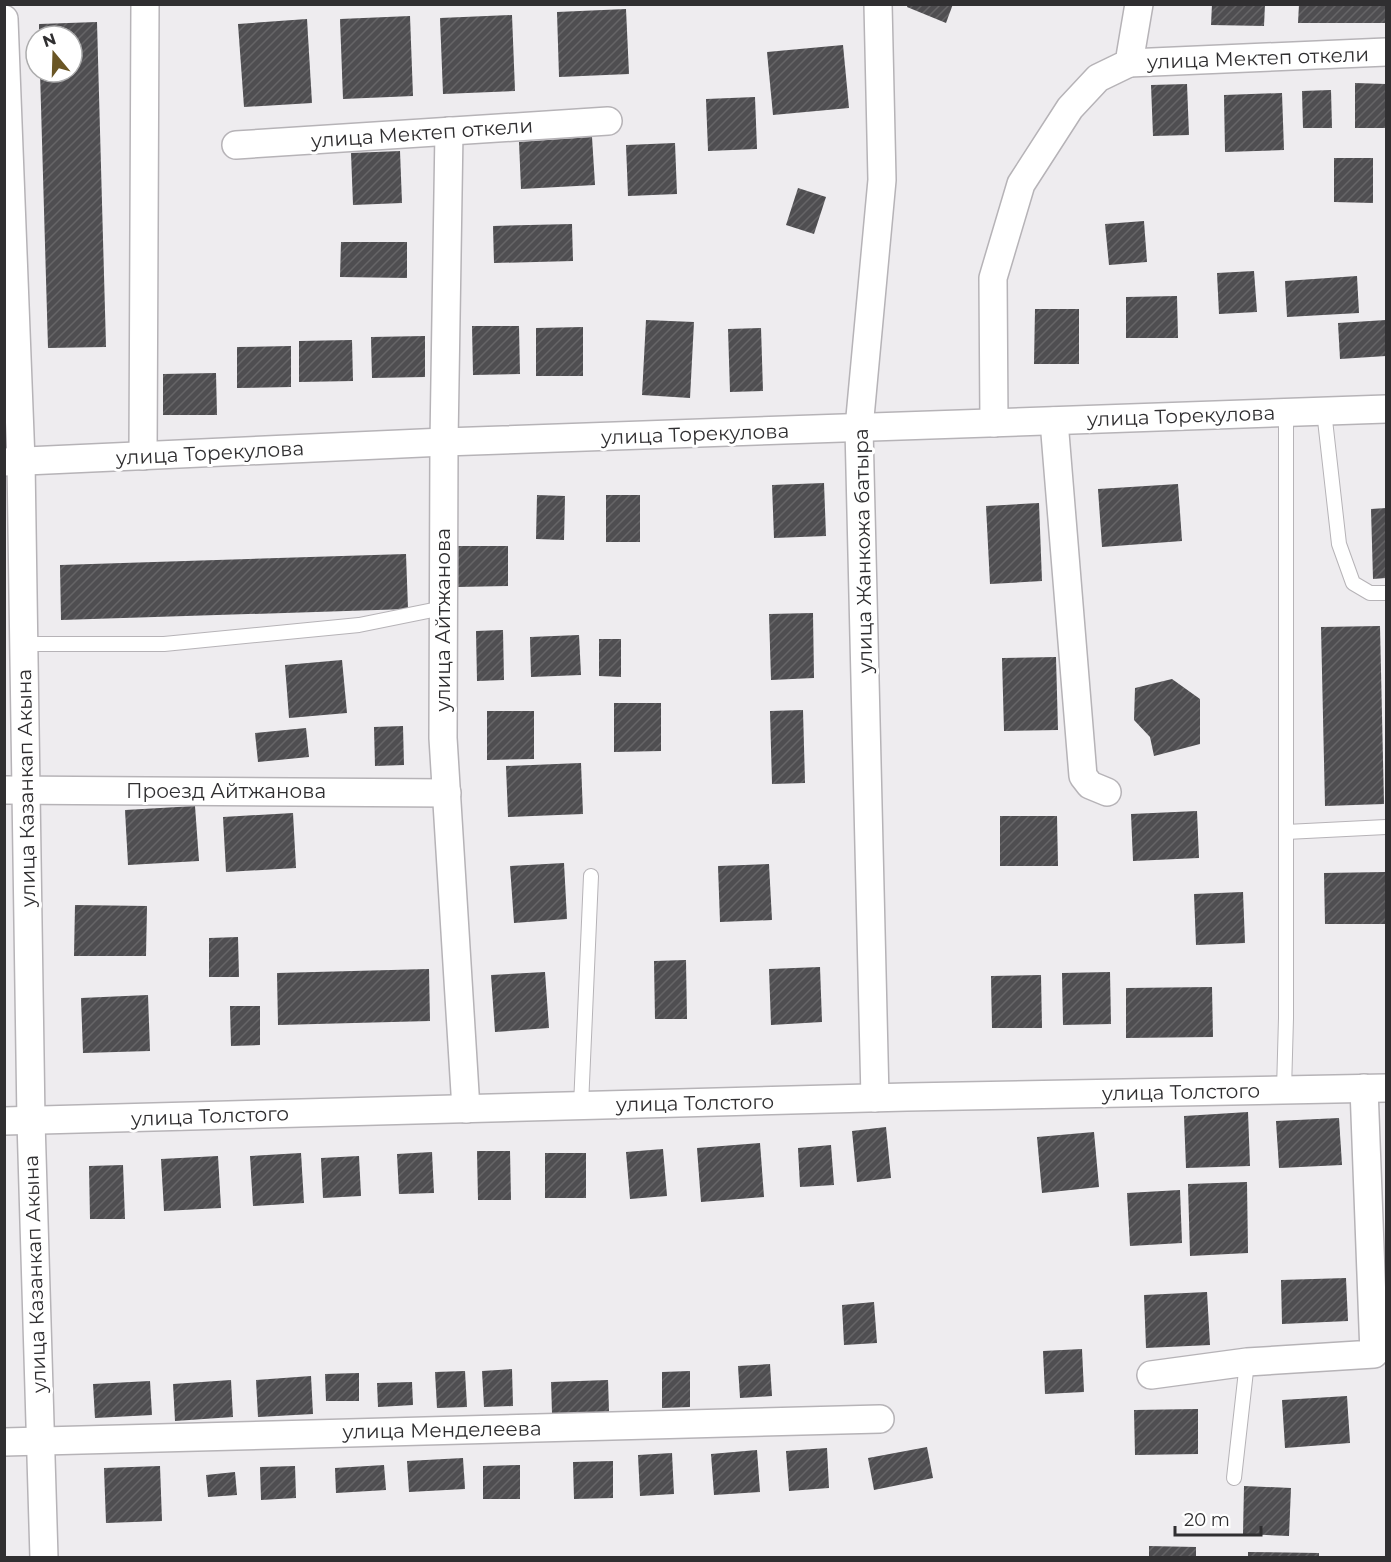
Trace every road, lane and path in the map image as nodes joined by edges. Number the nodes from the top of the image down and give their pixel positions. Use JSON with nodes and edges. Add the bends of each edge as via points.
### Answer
{"nodes":[{"id":1,"x":145,"y":4,"type":"edge"},
{"id":2,"x":879,"y":4,"type":"edge"},
{"id":3,"x":1139,"y":4,"type":"edge"},
{"id":4,"x":4,"y":19,"type":"edge"},
{"id":5,"x":1386,"y":52,"type":"edge"},
{"id":6,"x":1129,"y":63,"type":"junction"},
{"id":7,"x":6,"y":106,"type":"edge"},
{"id":8,"x":608,"y":121,"type":"dead end"},
{"id":9,"x":449,"y":131,"type":"junction"},
{"id":10,"x":236,"y":145,"type":"dead end"},
{"id":11,"x":1386,"y":409,"type":"edge"},
{"id":12,"x":1324,"y":411,"type":"junction"},
{"id":13,"x":1286,"y":412,"type":"junction"},
{"id":14,"x":1054,"y":421,"type":"junction"},
{"id":15,"x":994,"y":423,"type":"junction"},
{"id":16,"x":859,"y":428,"type":"junction"},
{"id":17,"x":444,"y":442,"type":"junction"},
{"id":18,"x":143,"y":456,"type":"junction"},
{"id":19,"x":13,"y":462,"type":"edge"},
{"id":20,"x":1386,"y":593,"type":"edge"},
{"id":21,"x":443,"y":608,"type":"junction"},
{"id":22,"x":24,"y":644,"type":"junction"},
{"id":23,"x":15,"y":790,"type":"edge"},
{"id":24,"x":1107,"y":792,"type":"dead end"},
{"id":25,"x":447,"y":793,"type":"junction"},
{"id":26,"x":1386,"y":827,"type":"edge"},
{"id":27,"x":1286,"y":832,"type":"junction"},
{"id":28,"x":591,"y":876,"type":"dead end"},
{"id":29,"x":1375,"y":1088,"type":"edge"},
{"id":30,"x":1284,"y":1090,"type":"junction"},
{"id":31,"x":875,"y":1098,"type":"junction"},
{"id":32,"x":581,"y":1106,"type":"junction"},
{"id":33,"x":466,"y":1109,"type":"junction"},
{"id":34,"x":18,"y":1121,"type":"edge"},
{"id":35,"x":1247,"y":1362,"type":"junction"},
{"id":36,"x":1151,"y":1375,"type":"dead end"},
{"id":37,"x":880,"y":1419,"type":"dead end"},
{"id":38,"x":40,"y":1441,"type":"junction"},
{"id":39,"x":4,"y":1442,"type":"edge"},
{"id":40,"x":1234,"y":1478,"type":"dead end"},
{"id":41,"x":44,"y":1557,"type":"edge"}],
"edges":[{"from":1,"to":18,"type":"street"},
{"from":2,"to":16,"type":"street","name":"улица Жанкожа батыра","via":[[882,180]]},
{"from":3,"to":6,"type":"street"},
{"from":4,"to":7,"type":"street","name":"улица Казанкап Акына"},
{"from":5,"to":6,"type":"street","name":"улица Мектеп откели"},
{"from":6,"to":15,"type":"street","via":[[1098,78],[1070,108],[1021,184],[993,278]]},
{"from":7,"to":19,"type":"street","name":"улица Казанкап Акына"},
{"from":8,"to":9,"type":"street","name":"улица Мектеп откели"},
{"from":9,"to":10,"type":"street","name":"улица Мектеп откели"},
{"from":9,"to":17,"type":"street","name":"улица Айтжанова"},
{"from":11,"to":12,"type":"street","name":"улица Торекулова"},
{"from":12,"to":13,"type":"street","name":"улица Торекулова"},
{"from":12,"to":20,"type":"lane","via":[[1339,544],[1353,583],[1370,593]]},
{"from":13,"to":14,"type":"street","name":"улица Торекулова"},
{"from":13,"to":27,"type":"lane"},
{"from":14,"to":15,"type":"street","name":"улица Торекулова"},
{"from":14,"to":24,"type":"street","via":[[1083,776],[1090,785]]},
{"from":15,"to":16,"type":"street","name":"улица Торекулова"},
{"from":16,"to":17,"type":"street","name":"улица Торекулова"},
{"from":16,"to":31,"type":"street","name":"улица Жанкожа батыра"},
{"from":17,"to":18,"type":"street","name":"улица Торекулова"},
{"from":17,"to":21,"type":"street","name":"улица Айтжанова"},
{"from":18,"to":19,"type":"street","name":"улица Торекулова"},
{"from":19,"to":22,"type":"street","name":"улица Казанкап Акына"},
{"from":21,"to":22,"type":"lane","via":[[359,624],[164,644]]},
{"from":21,"to":25,"type":"street","name":"улица Айтжанова"},
{"from":22,"to":23,"type":"street","name":"улица Казанкап Акына"},
{"from":23,"to":25,"type":"street","name":"Проезд Айтжанова"},
{"from":23,"to":34,"type":"street","name":"улица Казанкап Акына"},
{"from":25,"to":33,"type":"street","name":"улица Айтжанова"},
{"from":26,"to":27,"type":"lane"},
{"from":27,"to":30,"type":"lane"},
{"from":28,"to":32,"type":"lane"},
{"from":29,"to":30,"type":"street","name":"улица Толстого"},
{"from":29,"to":35,"type":"street","via":[[1374,1354]]},
{"from":30,"to":31,"type":"street","name":"улица Толстого"},
{"from":31,"to":32,"type":"street","name":"улица Толстого"},
{"from":32,"to":33,"type":"street","name":"улица Толстого"},
{"from":33,"to":34,"type":"street","name":"улица Толстого"},
{"from":34,"to":38,"type":"street","name":"улица Казанкап Акына"},
{"from":35,"to":36,"type":"street"},
{"from":35,"to":40,"type":"lane"},
{"from":37,"to":38,"type":"street","name":"улица Менделеева"},
{"from":38,"to":39,"type":"street","name":"улица Менделеева"},
{"from":38,"to":41,"type":"street","name":"улица Казанкап Акына"}]}
